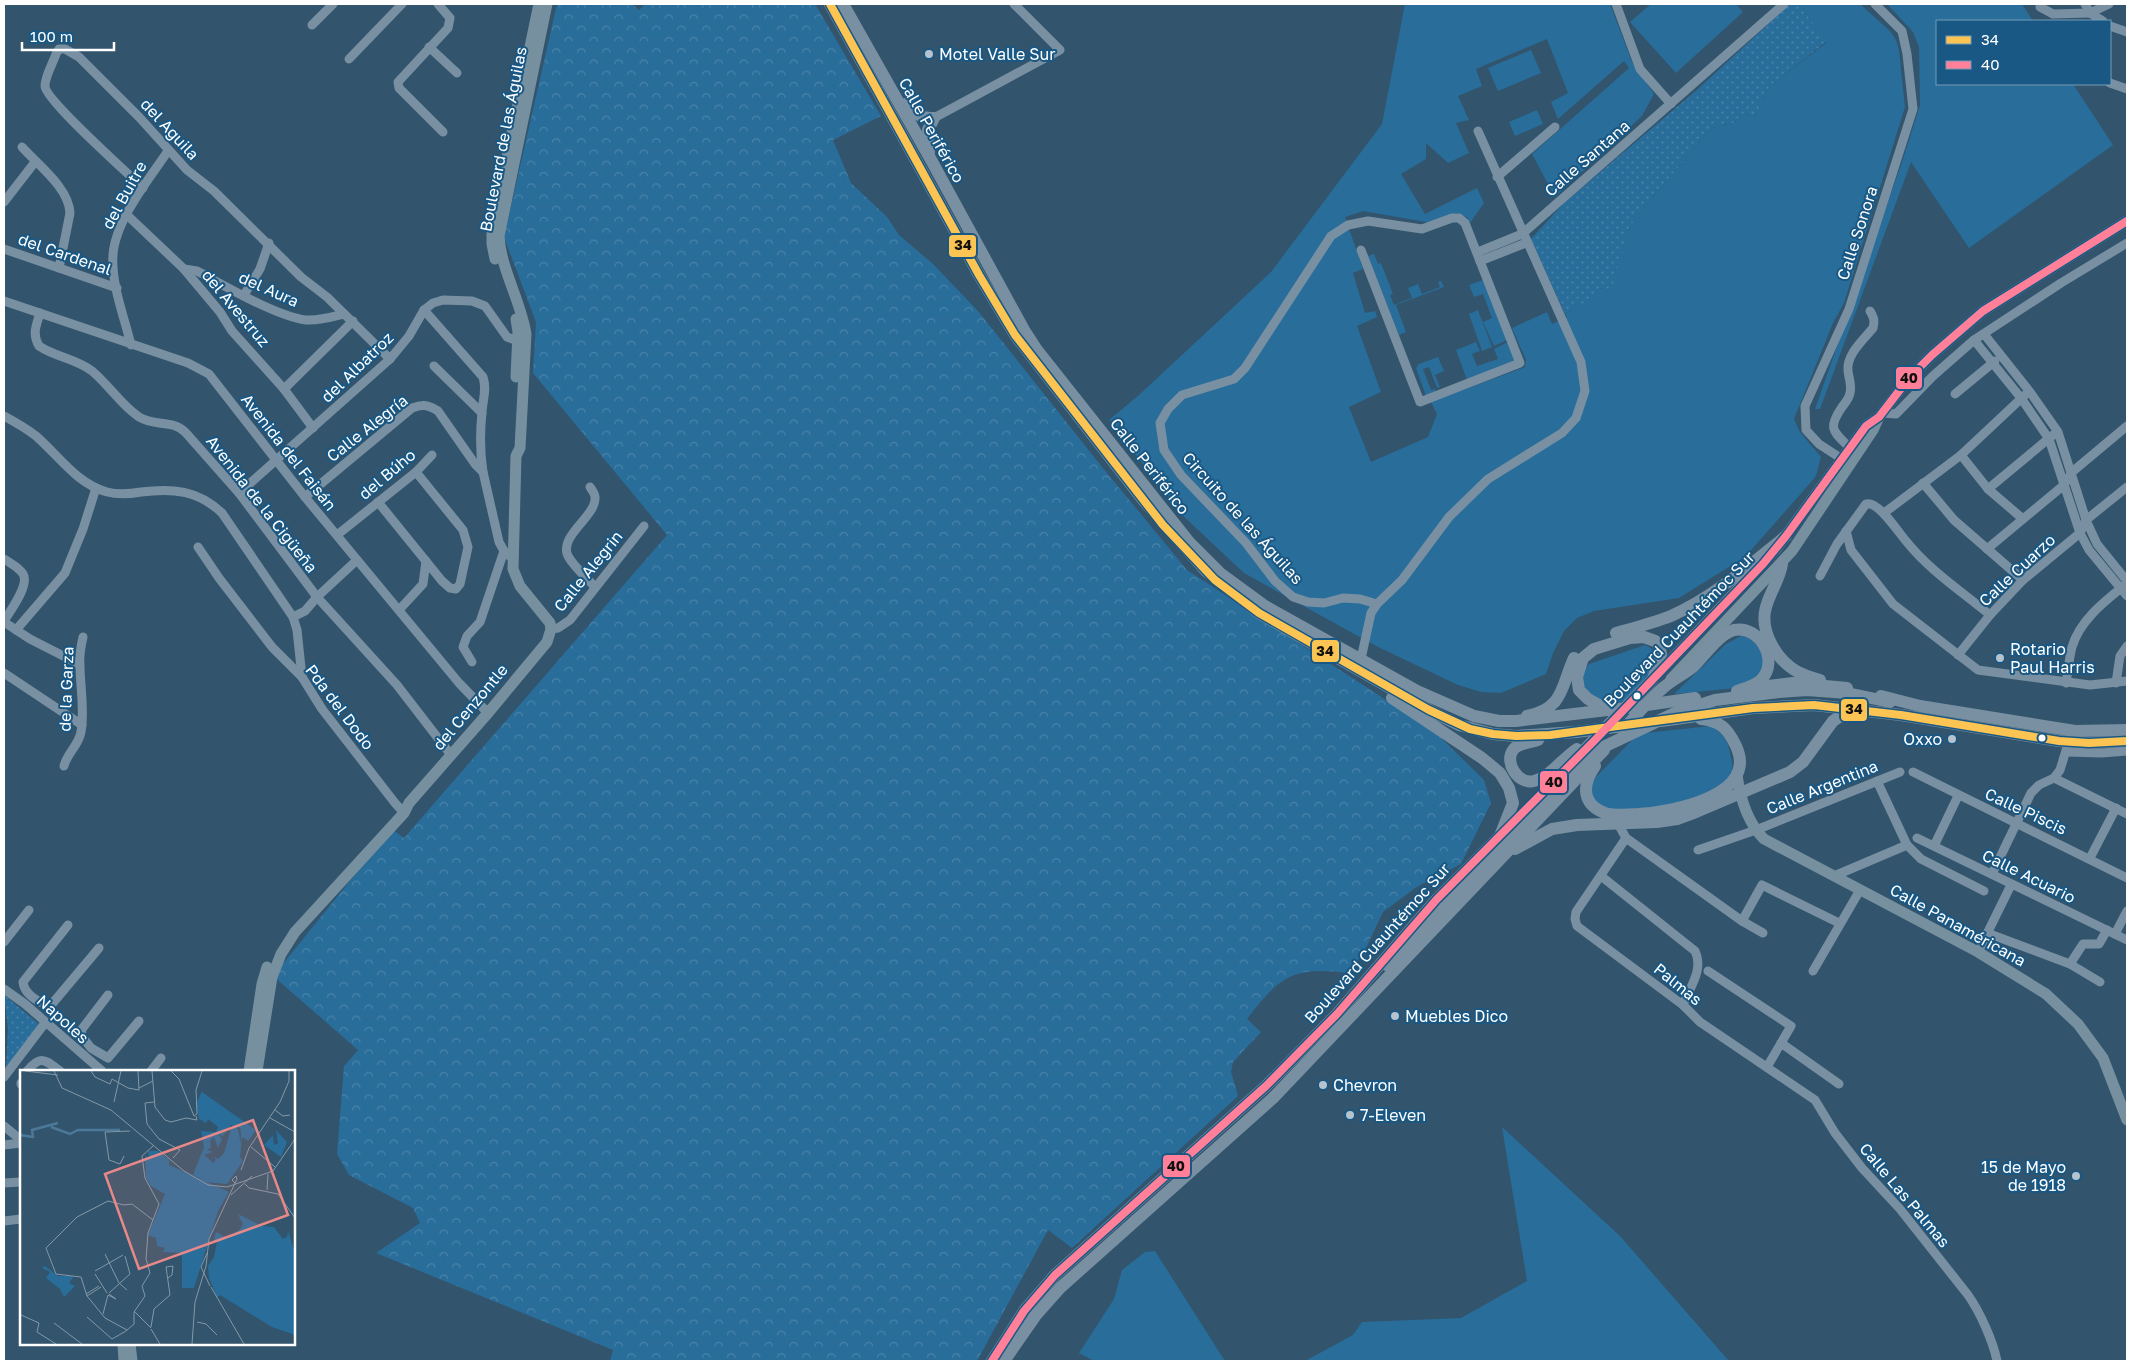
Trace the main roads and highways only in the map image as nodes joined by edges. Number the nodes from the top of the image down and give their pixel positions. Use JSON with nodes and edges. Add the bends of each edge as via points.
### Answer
{"nodes":[{"id":1,"x":539,"y":4,"type":"edge"},
{"id":2,"x":547,"y":4,"type":"edge"},
{"id":3,"x":830,"y":4,"type":"edge"},
{"id":4,"x":843,"y":4,"type":"edge"},
{"id":5,"x":892,"y":92,"type":"junction"},
{"id":6,"x":930,"y":158,"type":"junction"},
{"id":7,"x":2127,"y":221,"type":"edge"},
{"id":8,"x":1880,"y":415,"type":"junction"},
{"id":9,"x":516,"y":456,"type":"junction"},
{"id":10,"x":1786,"y":536,"type":"junction"},
{"id":11,"x":1782,"y":564,"type":"junction"},
{"id":12,"x":551,"y":629,"type":"joint"},
{"id":13,"x":1346,"y":663,"type":"junction"},
{"id":14,"x":1658,"y":683,"type":"junction"},
{"id":15,"x":1842,"y":687,"type":"junction"},
{"id":16,"x":1737,"y":691,"type":"junction"},
{"id":17,"x":1861,"y":709,"type":"junction"},
{"id":18,"x":1610,"y":710,"type":"junction"},
{"id":19,"x":1920,"y":712,"type":"junction"},
{"id":20,"x":1676,"y":719,"type":"junction"},
{"id":21,"x":1506,"y":721,"type":"junction"},
{"id":22,"x":2127,"y":721,"type":"edge"},
{"id":23,"x":2127,"y":730,"type":"edge"},
{"id":24,"x":1550,"y":735,"type":"junction"},
{"id":25,"x":1595,"y":740,"type":"junction"},
{"id":26,"x":2127,"y":741,"type":"edge"},
{"id":27,"x":2070,"y":742,"type":"junction"},
{"id":28,"x":1611,"y":743,"type":"junction"},
{"id":29,"x":1737,"y":775,"type":"junction"},
{"id":30,"x":1725,"y":790,"type":"junction"},
{"id":31,"x":1740,"y":793,"type":"junction"},
{"id":32,"x":1616,"y":819,"type":"junction"},
{"id":33,"x":1498,"y":838,"type":"junction"},
{"id":34,"x":1506,"y":854,"type":"junction"},
{"id":35,"x":297,"y":923,"type":"junction"},
{"id":36,"x":1390,"y":967,"type":"junction"},
{"id":37,"x":1372,"y":974,"type":"junction"},
{"id":38,"x":1386,"y":980,"type":"junction"},
{"id":39,"x":249,"y":1070,"type":"edge"},
{"id":40,"x":257,"y":1070,"type":"edge"},
{"id":41,"x":2127,"y":1120,"type":"edge"},
{"id":42,"x":1109,"y":1235,"type":"junction"},
{"id":43,"x":122,"y":1345,"type":"edge"},
{"id":44,"x":130,"y":1345,"type":"edge"},
{"id":45,"x":124,"y":1361,"type":"edge"},
{"id":46,"x":132,"y":1361,"type":"edge"},
{"id":47,"x":992,"y":1361,"type":"edge"},
{"id":48,"x":1004,"y":1361,"type":"edge"}],
"edges":[{"from":1,"to":9,"type":"main road","name":"Boulevard de las Águilas","via":[[491,236],[496,261],[516,316],[518,341],[512,448]]},
{"from":2,"to":9,"type":"main road","name":"Boulevard de las Águilas","via":[[500,236],[503,259],[526,334],[520,448]]},
{"from":3,"to":13,"type":"highway","name":"Calle Periférico","via":[[979,276],[1015,335],[1148,507],[1206,571],[1259,612]]},
{"from":4,"to":5,"type":"highway","name":"Calle Periférico"},
{"from":5,"to":6,"type":"highway","name":"Calle Periférico"},
{"from":5,"to":6,"type":"highway","via":[[916,115],[934,118],[927,136]]},
{"from":6,"to":21,"type":"highway","name":"Calle Periférico","via":[[1024,330],[1189,542],[1220,572],[1265,606],[1458,710]]},
{"from":7,"to":8,"type":"main road","name":"Boulevard Cuauhtémoc Sur","via":[[1984,311],[1932,355]]},
{"from":8,"to":10,"type":"main road","name":"Boulevard Cuauhtémoc Sur","via":[[1866,426]]},
{"from":8,"to":11,"type":"main road","name":"Boulevard Cuauhtémoc Sur","via":[[1828,500]]},
{"from":9,"to":12,"type":"main road","name":"Boulevard de las Águilas","via":[[508,555],[520,586],[547,617]]},
{"from":10,"to":14,"type":"main road","name":"Boulevard Cuauhtémoc Sur"},
{"from":10,"to":21,"type":"highway","via":[[1742,571],[1682,610],[1582,647],[1574,659],[1560,698],[1540,713]]},
{"from":11,"to":14,"type":"main road","name":"Boulevard Cuauhtémoc Sur"},
{"from":11,"to":15,"type":"highway","via":[[1764,614],[1770,640],[1784,662],[1798,672]]},
{"from":12,"to":35,"type":"main road","name":"del Cenzontle","via":[[547,642],[488,713],[405,808]]},
{"from":13,"to":24,"type":"highway","name":"Calle Periférico","via":[[1458,725],[1493,734]]},
{"from":13,"to":33,"type":"highway","via":[[1368,682],[1500,773],[1513,803]]},
{"from":14,"to":16,"type":"highway","via":[[1692,667],[1728,633],[1739,630],[1762,641],[1769,662],[1760,681]]},
{"from":14,"to":18,"type":"highway","via":[[1661,650],[1650,638],[1638,636],[1589,653],[1580,664],[1579,690],[1588,700]]},
{"from":14,"to":25,"type":"highway","name":"Boulevard Cuauhtémoc Sur"},
{"from":14,"to":28,"type":"highway","name":"Boulevard Cuauhtémoc Sur"},
{"from":15,"to":16,"type":"highway","via":[[1793,683]]},
{"from":15,"to":19,"type":"highway"},
{"from":16,"to":18,"type":"highway","name":"Calle Periférico","bridge":true},
{"from":17,"to":19,"type":"highway"},
{"from":17,"to":20,"type":"highway","via":[[1814,705],[1753,708]]},
{"from":17,"to":31,"type":"highway","via":[[1833,721],[1798,766]]},
{"from":18,"to":21,"type":"highway","name":"Calle Periférico"},
{"from":19,"to":27,"type":"highway"},
{"from":19,"to":36,"type":"highway","bridge":true,"via":[[1847,693],[1807,690],[1715,700],[1675,713],[1598,750],[1569,774],[1443,903]]},
{"from":20,"to":24,"type":"highway","name":"Calle Periférico","bridge":true},
{"from":20,"to":29,"type":"highway","via":[[1708,720],[1723,725],[1740,756]]},
{"from":22,"to":27,"type":"highway"},
{"from":23,"to":27,"type":"highway"},
{"from":24,"to":25,"type":"highway","via":[[1513,750],[1510,758],[1517,775],[1527,781],[1542,777],[1573,752]]},
{"from":25,"to":33,"type":"highway","name":"Boulevard Cuauhtémoc Sur"},
{"from":26,"to":27,"type":"highway"},
{"from":28,"to":32,"type":"highway","via":[[1589,775],[1585,789],[1594,808]]},
{"from":28,"to":34,"type":"highway","name":"Boulevard Cuauhtémoc Sur"},
{"from":29,"to":30,"type":"highway"},
{"from":29,"to":31,"type":"main road","name":"Calle Panaméricana"},
{"from":30,"to":31,"type":"main road"},
{"from":30,"to":32,"type":"highway","via":[[1679,809]]},
{"from":31,"to":32,"type":"highway","via":[[1677,819],[1657,822]]},
{"from":31,"to":41,"type":"main road","name":"Calle Panaméricana","via":[[1756,830],[1764,839],[1978,952],[2046,994],[2078,1024],[2103,1058]]},
{"from":32,"to":34,"type":"highway","via":[[1552,829]]},
{"from":33,"to":37,"type":"highway","name":"Boulevard Cuauhtémoc Sur","via":[[1437,899]]},
{"from":34,"to":38,"type":"highway","name":"Boulevard Cuauhtémoc Sur"},
{"from":35,"to":39,"type":"main road","via":[[278,945],[264,974]]},
{"from":35,"to":40,"type":"main road","via":[[272,977]]},
{"from":36,"to":37,"type":"highway"},
{"from":36,"to":38,"type":"highway"},
{"from":37,"to":42,"type":"highway","name":"Boulevard Cuauhtémoc Sur","via":[[1266,1086]]},
{"from":38,"to":42,"type":"highway","name":"Boulevard Cuauhtémoc Sur","via":[[1267,1104]]},
{"from":42,"to":47,"type":"highway","via":[[1076,1255],[1034,1298]]},
{"from":42,"to":48,"type":"highway","via":[[1028,1326]]},
{"from":43,"to":45,"type":"main road"},
{"from":44,"to":46,"type":"main road"}]}
